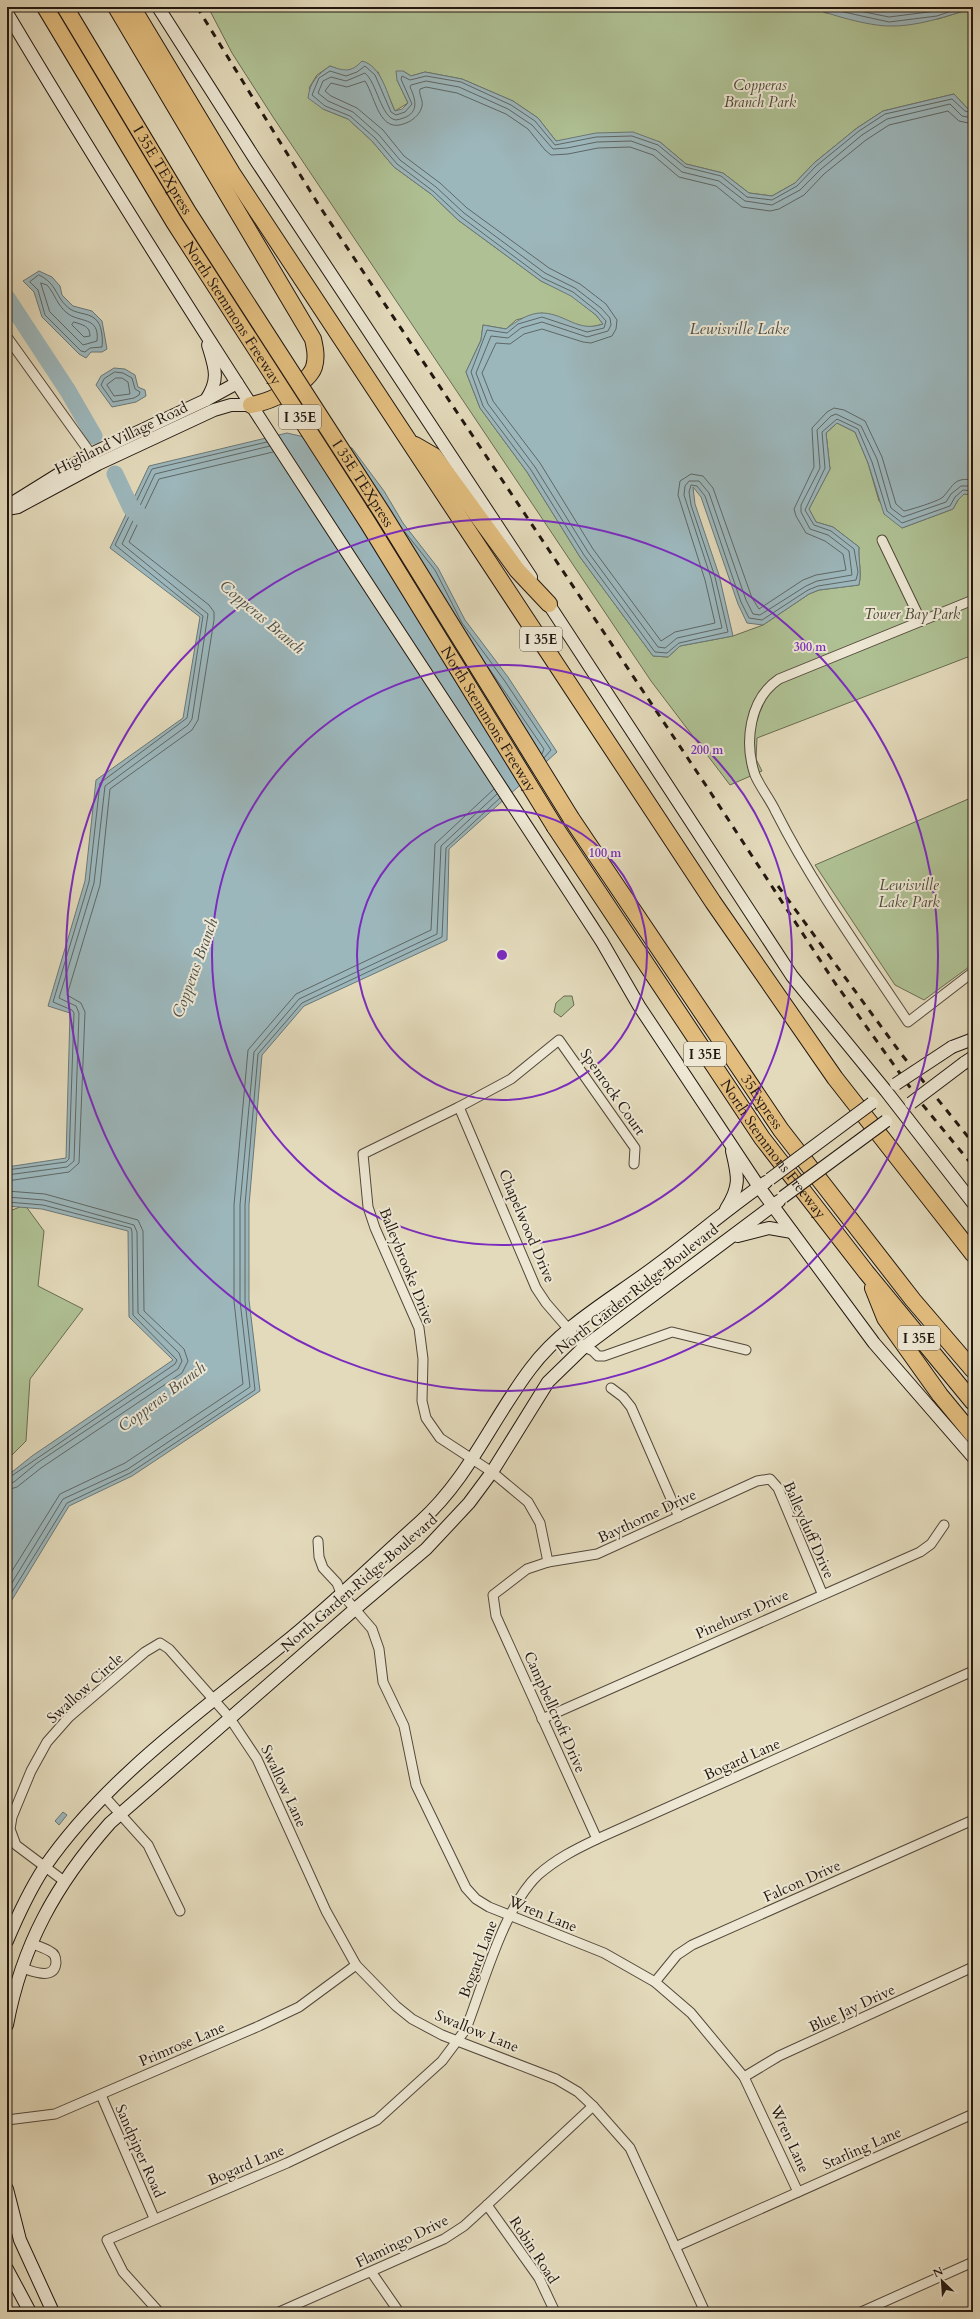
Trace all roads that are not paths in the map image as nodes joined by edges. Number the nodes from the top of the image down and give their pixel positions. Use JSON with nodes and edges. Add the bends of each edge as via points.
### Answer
{"nodes":[{"id":1,"x":45,"y":7,"type":"edge"},
{"id":2,"x":65,"y":7,"type":"edge"},
{"id":3,"x":116,"y":7,"type":"edge"},
{"id":4,"x":132,"y":7,"type":"edge"},
{"id":5,"x":158,"y":7,"type":"edge"},
{"id":6,"x":7,"y":13,"type":"edge"},
{"id":7,"x":204,"y":330,"type":"junction"},
{"id":8,"x":7,"y":337,"type":"edge"},
{"id":9,"x":237,"y":383,"type":"junction"},
{"id":10,"x":206,"y":400,"type":"junction"},
{"id":11,"x":251,"y":405,"type":"junction"},
{"id":12,"x":412,"y":443,"type":"junction"},
{"id":13,"x":95,"y":459,"type":"junction"},
{"id":14,"x":7,"y":508,"type":"edge"},
{"id":15,"x":882,"y":540,"type":"dead end"},
{"id":16,"x":973,"y":600,"type":"edge"},
{"id":17,"x":549,"y":604,"type":"junction"},
{"id":18,"x":921,"y":621,"type":"junction"},
{"id":19,"x":570,"y":818,"type":"joint"},
{"id":20,"x":973,"y":972,"type":"edge"},
{"id":21,"x":973,"y":1039,"type":"edge"},
{"id":22,"x":559,"y":1040,"type":"joint"},
{"id":23,"x":968,"y":1060,"type":"edge"},
{"id":24,"x":886,"y":1091,"type":"junction"},
{"id":25,"x":459,"y":1107,"type":"junction"},
{"id":26,"x":900,"y":1110,"type":"junction"},
{"id":27,"x":731,"y":1144,"type":"junction"},
{"id":28,"x":634,"y":1164,"type":"dead end"},
{"id":29,"x":759,"y":1187,"type":"junction"},
{"id":30,"x":973,"y":1203,"type":"edge"},
{"id":31,"x":773,"y":1206,"type":"junction"},
{"id":32,"x":720,"y":1216,"type":"junction"},
{"id":33,"x":792,"y":1232,"type":"junction"},
{"id":34,"x":730,"y":1239,"type":"junction"},
{"id":35,"x":973,"y":1254,"type":"edge"},
{"id":36,"x":866,"y":1272,"type":"junction"},
{"id":37,"x":569,"y":1329,"type":"junction"},
{"id":38,"x":584,"y":1347,"type":"junction"},
{"id":39,"x":746,"y":1350,"type":"dead end"},
{"id":40,"x":973,"y":1370,"type":"edge"},
{"id":41,"x":611,"y":1388,"type":"dead end"},
{"id":42,"x":973,"y":1402,"type":"edge"},
{"id":43,"x":973,"y":1435,"type":"edge"},
{"id":44,"x":973,"y":1457,"type":"edge"},
{"id":45,"x":473,"y":1459,"type":"junction"},
{"id":46,"x":492,"y":1472,"type":"junction"},
{"id":47,"x":770,"y":1479,"type":"joint"},
{"id":48,"x":679,"y":1517,"type":"junction"},
{"id":49,"x":944,"y":1525,"type":"dead end"},
{"id":50,"x":318,"y":1541,"type":"dead end"},
{"id":51,"x":548,"y":1562,"type":"junction"},
{"id":52,"x":341,"y":1593,"type":"junction"},
{"id":53,"x":822,"y":1593,"type":"junction"},
{"id":54,"x":493,"y":1595,"type":"joint"},
{"id":55,"x":355,"y":1609,"type":"junction"},
{"id":56,"x":973,"y":1671,"type":"edge"},
{"id":57,"x":214,"y":1700,"type":"junction"},
{"id":58,"x":229,"y":1718,"type":"junction"},
{"id":59,"x":542,"y":1719,"type":"junction"},
{"id":60,"x":104,"y":1796,"type":"junction"},
{"id":61,"x":121,"y":1812,"type":"junction"},
{"id":62,"x":973,"y":1820,"type":"edge"},
{"id":63,"x":598,"y":1839,"type":"junction"},
{"id":64,"x":44,"y":1868,"type":"junction"},
{"id":65,"x":64,"y":1881,"type":"junction"},
{"id":66,"x":180,"y":1911,"type":"dead end"},
{"id":67,"x":509,"y":1916,"type":"junction"},
{"id":68,"x":7,"y":1941,"type":"edge"},
{"id":69,"x":30,"y":1943,"type":"junction"},
{"id":70,"x":356,"y":1965,"type":"junction"},
{"id":71,"x":973,"y":1967,"type":"edge"},
{"id":72,"x":22,"y":1968,"type":"junction"},
{"id":73,"x":655,"y":1982,"type":"junction"},
{"id":74,"x":7,"y":2025,"type":"edge"},
{"id":75,"x":459,"y":2040,"type":"junction"},
{"id":76,"x":744,"y":2077,"type":"junction"},
{"id":77,"x":101,"y":2094,"type":"junction"},
{"id":78,"x":592,"y":2106,"type":"junction"},
{"id":79,"x":973,"y":2114,"type":"edge"},
{"id":80,"x":7,"y":2120,"type":"edge"},
{"id":81,"x":7,"y":2189,"type":"edge"},
{"id":82,"x":798,"y":2192,"type":"junction"},
{"id":83,"x":487,"y":2205,"type":"junction"},
{"id":84,"x":154,"y":2218,"type":"junction"},
{"id":85,"x":676,"y":2247,"type":"junction"},
{"id":86,"x":973,"y":2262,"type":"edge"},
{"id":87,"x":7,"y":2269,"type":"edge"},
{"id":88,"x":372,"y":2273,"type":"junction"},
{"id":89,"x":30,"y":2312,"type":"edge"},
{"id":90,"x":53,"y":2312,"type":"edge"},
{"id":91,"x":159,"y":2312,"type":"edge"},
{"id":92,"x":279,"y":2312,"type":"edge"},
{"id":93,"x":399,"y":2312,"type":"edge"},
{"id":94,"x":555,"y":2312,"type":"edge"},
{"id":95,"x":705,"y":2312,"type":"edge"},
{"id":96,"x":861,"y":2312,"type":"edge"}],
"edges":[{"from":1,"to":36,"type":"highway","name":"North Stemmons Freeway","number":"I 35E","bridge":true,"via":[[174,222],[368,523],[555,827],[762,1138]]},
{"from":2,"to":19,"type":"highway","name":"I 35E TEXpress","bridge":true,"via":[[188,212],[383,514]]},
{"from":3,"to":11,"type":"highway","via":[[313,339],[316,358],[306,379],[271,400]]},
{"from":4,"to":12,"type":"highway","number":"I 35E","via":[[232,173]]},
{"from":5,"to":17,"type":"main road","via":[[255,160]]},
{"from":6,"to":7,"type":"main road","name":"North Stemmons Freeway","via":[[50,86]]},
{"from":7,"to":9,"type":"main road","name":"North Stemmons Freeway"},
{"from":7,"to":10,"type":"main road","via":[[215,366],[216,379]]},
{"from":8,"to":13,"type":"street"},
{"from":9,"to":10,"type":"main road","name":"Highland Village Road"},
{"from":9,"to":11,"type":"main road","name":"North Stemmons Freeway"},
{"from":10,"to":13,"type":"main road","name":"Highland Village Road"},
{"from":11,"to":13,"type":"main road","name":"Highland Village Road","via":[[230,405],[214,410]]},
{"from":11,"to":27,"type":"main road","name":"North Stemmons Freeway"},
{"from":12,"to":17,"type":"highway","via":[[434,456],[517,570]]},
{"from":12,"to":35,"type":"highway","number":"I 35E","via":[[773,991],[840,1084]]},
{"from":13,"to":14,"type":"main road","name":"Highland Village Road","via":[[68,470],[14,500]]},
{"from":15,"to":18,"type":"street"},
{"from":16,"to":18,"type":"street"},
{"from":17,"to":24,"type":"main road","via":[[792,976]]},
{"from":18,"to":20,"type":"street","via":[[770,686],[754,712],[749,738],[755,775],[795,847],[908,1022]]},
{"from":19,"to":40,"type":"highway","name":"35Express","via":[[781,1130],[913,1300]]},
{"from":21,"to":24,"type":"main road","name":"North Garden Ridge Boulevard","bridge":true,"via":[[952,1046]]},
{"from":22,"to":25,"type":"street","name":"Balleybrooke Drive","via":[[511,1079]]},
{"from":22,"to":28,"type":"street","name":"Spenrock Court","via":[[635,1148]]},
{"from":23,"to":26,"type":"main road","name":"North Garden Ridge Boulevard","bridge":true},
{"from":24,"to":26,"type":"main road"},
{"from":24,"to":29,"type":"main road","name":"North Garden Ridge Boulevard","bridge":true},
{"from":25,"to":37,"type":"street","name":"Chapelwood Drive","via":[[536,1288]]},
{"from":25,"to":45,"type":"street","name":"Balleybrooke Drive","via":[[363,1154],[368,1207],[419,1328],[422,1401],[426,1418],[440,1438]]},
{"from":26,"to":30,"type":"main road"},
{"from":26,"to":31,"type":"main road","name":"North Garden Ridge Boulevard","bridge":true},
{"from":27,"to":29,"type":"main road","name":"North Stemmons Freeway"},
{"from":27,"to":32,"type":"main road","via":[[737,1183],[732,1198]]},
{"from":29,"to":31,"type":"main road","name":"North Stemmons Freeway"},
{"from":29,"to":32,"type":"main road","name":"North Garden Ridge Boulevard"},
{"from":31,"to":33,"type":"main road","name":"North Stemmons Freeway"},
{"from":31,"to":34,"type":"main road","name":"North Garden Ridge Boulevard"},
{"from":32,"to":37,"type":"main road","name":"North Garden Ridge Boulevard","via":[[657,1266]]},
{"from":33,"to":34,"type":"main road","via":[[769,1228]]},
{"from":33,"to":44,"type":"main road","name":"North Stemmons Freeway","via":[[874,1343]]},
{"from":34,"to":38,"type":"main road","name":"North Garden Ridge Boulevard"},
{"from":36,"to":42,"type":"highway","name":"North Stemmons Freeway","number":"I 35E"},
{"from":36,"to":43,"type":"highway","via":[[885,1318],[940,1395]]},
{"from":37,"to":38,"type":"street","name":"Chapelwood Drive"},
{"from":37,"to":45,"type":"main road","name":"North Garden Ridge Boulevard","via":[[532,1367]]},
{"from":38,"to":39,"type":"street","via":[[598,1356],[604,1356],[672,1332]]},
{"from":38,"to":46,"type":"main road","name":"North Garden Ridge Boulevard","via":[[548,1382]]},
{"from":41,"to":48,"type":"street","via":[[631,1407]]},
{"from":45,"to":46,"type":"street","name":"Balleybrooke Drive"},
{"from":45,"to":52,"type":"main road","name":"North Garden Ridge Boulevard","via":[[444,1497],[421,1521]]},
{"from":46,"to":51,"type":"street","name":"Balleybrooke Drive","via":[[528,1502],[535,1512]]},
{"from":46,"to":55,"type":"main road","name":"North Garden Ridge Boulevard","via":[[469,1503],[426,1549]]},
{"from":47,"to":48,"type":"street","name":"Baythorne Drive","via":[[757,1481]]},
{"from":47,"to":53,"type":"street","name":"Balleyduff Drive","via":[[778,1488]]},
{"from":48,"to":51,"type":"street","name":"Baythorne Drive","via":[[597,1554]]},
{"from":49,"to":53,"type":"street","name":"Pinehurst Drive","via":[[931,1544],[920,1552]]},
{"from":50,"to":52,"type":"street","name":"Wren Lane","via":[[323,1568],[337,1583]]},
{"from":51,"to":54,"type":"street","name":"Baythorne Drive","via":[[527,1569]]},
{"from":52,"to":55,"type":"street","name":"Wren Lane"},
{"from":52,"to":57,"type":"main road","name":"North Garden Ridge Boulevard","via":[[284,1644]]},
{"from":53,"to":59,"type":"street","name":"Pinehurst Drive"},
{"from":54,"to":59,"type":"street","name":"Campbellcroft Drive","via":[[496,1616]]},
{"from":55,"to":58,"type":"main road","name":"North Garden Ridge Boulevard"},
{"from":55,"to":67,"type":"street","name":"Wren Lane","via":[[372,1629],[379,1649],[383,1682],[404,1726],[416,1785],[456,1870],[476,1899]]},
{"from":56,"to":63,"type":"street","name":"Bogard Lane"},
{"from":57,"to":58,"type":"street","name":"Swallow Circle"},
{"from":57,"to":60,"type":"main road","name":"North Garden Ridge Boulevard"},
{"from":57,"to":64,"type":"street","name":"Swallow Circle","via":[[160,1643],[145,1652],[69,1717],[40,1752],[12,1817],[10,1829],[16,1845]]},
{"from":58,"to":61,"type":"main road","name":"North Garden Ridge Boulevard"},
{"from":58,"to":70,"type":"street","name":"Swallow Lane","via":[[257,1759],[326,1911]]},
{"from":59,"to":63,"type":"street","name":"Campbellcroft Drive"},
{"from":60,"to":61,"type":"street"},
{"from":60,"to":64,"type":"main road","name":"North Garden Ridge Boulevard"},
{"from":61,"to":65,"type":"main road","name":"North Garden Ridge Boulevard","via":[[81,1856]]},
{"from":61,"to":66,"type":"street","via":[[148,1845]]},
{"from":62,"to":73,"type":"street","name":"Falcon Drive","via":[[692,1945],[677,1955]]},
{"from":63,"to":67,"type":"street","name":"Bogard Lane","via":[[558,1859],[538,1876]]},
{"from":64,"to":65,"type":"street","name":"Swallow Circle"},
{"from":64,"to":68,"type":"main road","name":"North Garden Ridge Boulevard","via":[[24,1900]]},
{"from":65,"to":69,"type":"main road","name":"North Garden Ridge Boulevard"},
{"from":67,"to":73,"type":"street","name":"Wren Lane","via":[[604,1953]]},
{"from":67,"to":75,"type":"street","name":"Bogard Lane","via":[[466,2029]]},
{"from":69,"to":72,"type":"main road","name":"North Garden Ridge Boulevard"},
{"from":69,"to":72,"type":"street","via":[[50,1951],[55,1957],[56,1965],[52,1971],[44,1974]]},
{"from":70,"to":75,"type":"street","name":"Swallow Lane","via":[[412,2019],[442,2035]]},
{"from":70,"to":77,"type":"street","name":"Primrose Lane","via":[[299,2007]]},
{"from":71,"to":76,"type":"street","name":"Blue Jay Drive","via":[[779,2056]]},
{"from":72,"to":74,"type":"main road","name":"North Garden Ridge Boulevard"},
{"from":73,"to":76,"type":"street","name":"Wren Lane","via":[[691,2013]]},
{"from":75,"to":78,"type":"street","name":"Swallow Lane","via":[[556,2079],[578,2092]]},
{"from":75,"to":84,"type":"street","name":"Bogard Lane","via":[[442,2061],[377,2120],[287,2163]]},
{"from":76,"to":82,"type":"street","name":"Wren Lane"},
{"from":77,"to":80,"type":"street","name":"Primrose Lane","via":[[55,2114]]},
{"from":77,"to":84,"type":"street","name":"Sandpiper Road"},
{"from":78,"to":83,"type":"street","name":"Flamingo Drive"},
{"from":78,"to":85,"type":"street","name":"Swallow Lane","via":[[630,2148]]},
{"from":79,"to":82,"type":"street","name":"Starling Lane"},
{"from":81,"to":90,"type":"main road","via":[[20,2240]]},
{"from":82,"to":85,"type":"street","name":"Starling Lane"},
{"from":83,"to":88,"type":"street","name":"Flamingo Drive","via":[[464,2226],[444,2239]]},
{"from":83,"to":94,"type":"street","name":"Robin Road","via":[[539,2278]]},
{"from":84,"to":91,"type":"street","name":"Bogard Lane","via":[[107,2240],[124,2272]]},
{"from":85,"to":95,"type":"street","name":"Swallow Lane"},
{"from":86,"to":96,"type":"street"},
{"from":87,"to":89,"type":"main road"},
{"from":88,"to":92,"type":"street","name":"Flamingo Drive"},
{"from":88,"to":93,"type":"street"}]}
